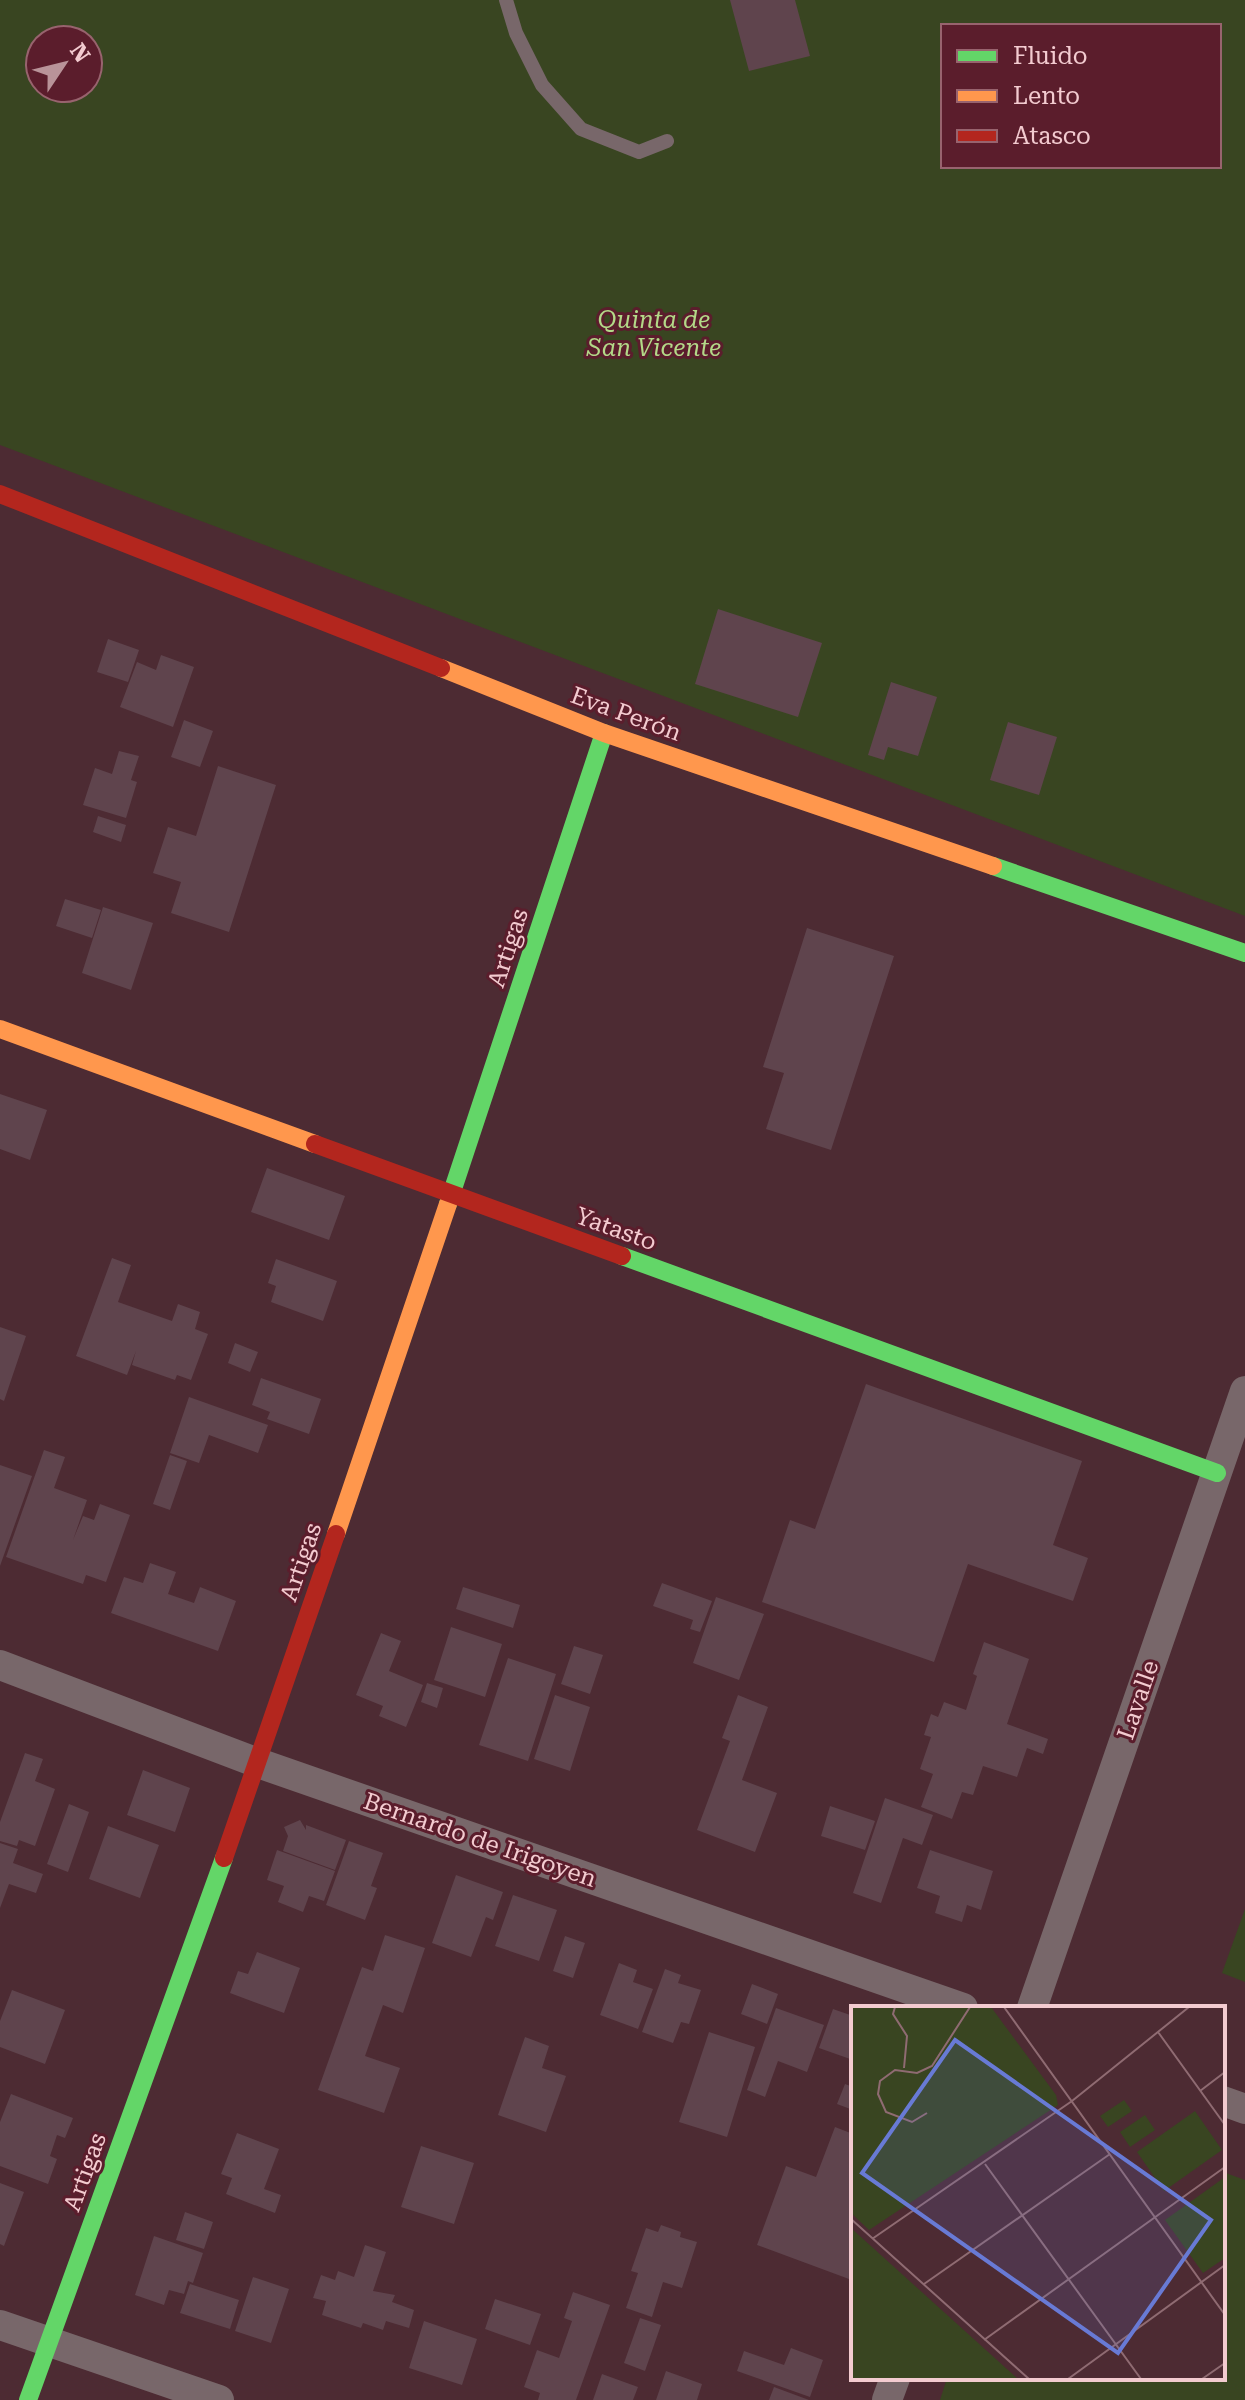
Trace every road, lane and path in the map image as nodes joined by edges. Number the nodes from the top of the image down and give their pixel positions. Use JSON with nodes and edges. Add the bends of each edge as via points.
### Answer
{"nodes":[{"id":1,"x":506,"y":0,"type":"edge"},
{"id":2,"x":667,"y":141,"type":"dead end"},
{"id":3,"x":0,"y":494,"type":"edge"},
{"id":4,"x":604,"y":733,"type":"junction"},
{"id":5,"x":1245,"y":953,"type":"edge"},
{"id":6,"x":0,"y":1029,"type":"edge"},
{"id":7,"x":451,"y":1195,"type":"junction"},
{"id":8,"x":1245,"y":1391,"type":"edge"},
{"id":9,"x":1217,"y":1473,"type":"junction"},
{"id":10,"x":0,"y":1665,"type":"edge"},
{"id":11,"x":258,"y":1763,"type":"junction"},
{"id":12,"x":957,"y":2006,"type":"edge"},
{"id":13,"x":1033,"y":2006,"type":"edge"},
{"id":14,"x":1225,"y":2102,"type":"edge"},
{"id":15,"x":1245,"y":2109,"type":"edge"},
{"id":16,"x":0,"y":2325,"type":"edge"},
{"id":17,"x":50,"y":2341,"type":"junction"},
{"id":18,"x":894,"y":2380,"type":"edge"},
{"id":19,"x":28,"y":2400,"type":"edge"},
{"id":20,"x":219,"y":2400,"type":"edge"},
{"id":21,"x":887,"y":2400,"type":"edge"}],
"edges":[{"from":1,"to":2,"type":"lane","via":[[542,85],[581,129],[639,152]]},
{"from":3,"to":4,"type":"street","name":"Eva Perón"},
{"from":4,"to":5,"type":"street","name":"Eva Perón"},
{"from":4,"to":7,"type":"street","name":"Artigas"},
{"from":6,"to":7,"type":"street","name":"Yatasto"},
{"from":7,"to":9,"type":"street","name":"Yatasto"},
{"from":7,"to":11,"type":"street","name":"Artigas"},
{"from":8,"to":9,"type":"street","name":"Lavalle"},
{"from":9,"to":13,"type":"street","name":"Lavalle"},
{"from":10,"to":11,"type":"street","name":"Bernardo de Irigoyen"},
{"from":11,"to":12,"type":"street","name":"Bernardo de Irigoyen"},
{"from":11,"to":17,"type":"street","name":"Artigas"},
{"from":14,"to":15,"type":"street"},
{"from":16,"to":17,"type":"street"},
{"from":17,"to":19,"type":"street","name":"Artigas"},
{"from":17,"to":20,"type":"street"},
{"from":18,"to":21,"type":"street"}]}
